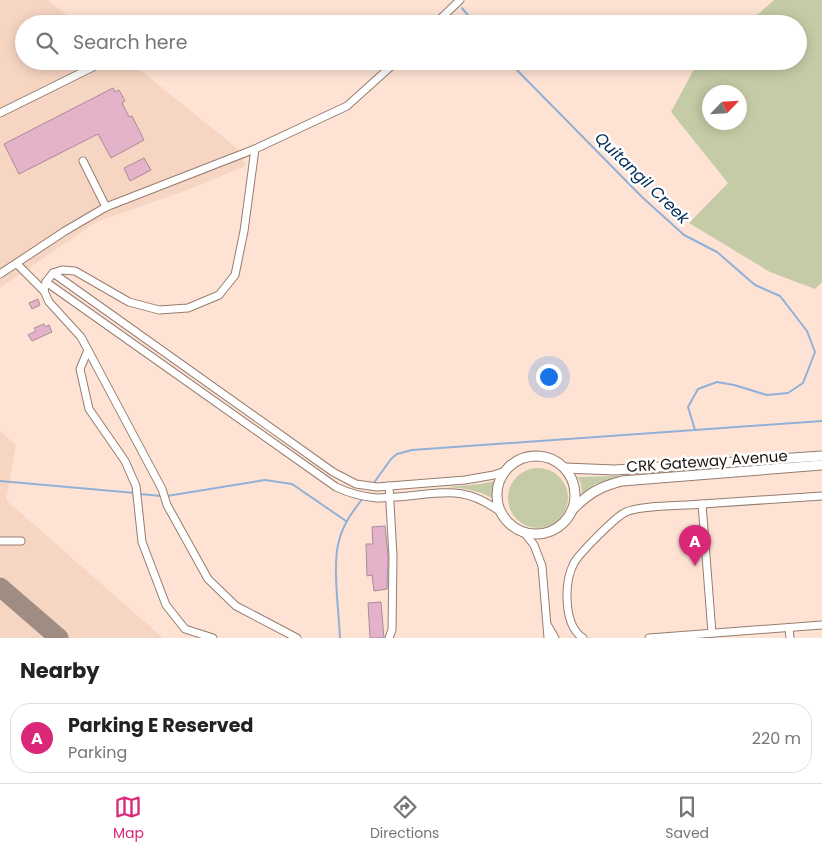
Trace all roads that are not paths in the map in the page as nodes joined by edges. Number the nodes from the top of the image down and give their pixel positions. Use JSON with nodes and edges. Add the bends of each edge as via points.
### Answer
{"nodes":[{"id":1,"x":460,"y":0,"type":"edge"},
{"id":2,"x":444,"y":15,"type":"edge"},
{"id":3,"x":87,"y":70,"type":"edge"},
{"id":4,"x":387,"y":70,"type":"edge"},
{"id":5,"x":0,"y":113,"type":"edge"},
{"id":6,"x":255,"y":149,"type":"junction"},
{"id":7,"x":83,"y":161,"type":"dead end"},
{"id":8,"x":106,"y":207,"type":"junction"},
{"id":9,"x":17,"y":264,"type":"junction"},
{"id":10,"x":0,"y":274,"type":"edge"},
{"id":11,"x":53,"y":274,"type":"junction"},
{"id":12,"x":46,"y":282,"type":"junction"},
{"id":13,"x":44,"y":290,"type":"junction"},
{"id":14,"x":88,"y":350,"type":"junction"},
{"id":15,"x":822,"y":456,"type":"edge"},
{"id":16,"x":822,"y":465,"type":"edge"},
{"id":17,"x":565,"y":468,"type":"junction"},
{"id":18,"x":505,"y":471,"type":"junction"},
{"id":19,"x":389,"y":486,"type":"junction"},
{"id":20,"x":822,"y":496,"type":"edge"},
{"id":21,"x":390,"y":497,"type":"junction"},
{"id":22,"x":702,"y":504,"type":"junction"},
{"id":23,"x":572,"y":510,"type":"junction"},
{"id":24,"x":503,"y":514,"type":"junction"},
{"id":25,"x":524,"y":532,"type":"junction"},
{"id":26,"x":0,"y":540,"type":"edge"},
{"id":27,"x":21,"y":541,"type":"dead end"},
{"id":28,"x":546,"y":623,"type":"junction"},
{"id":29,"x":822,"y":626,"type":"edge"},
{"id":30,"x":790,"y":628,"type":"junction"},
{"id":31,"x":712,"y":633,"type":"junction"},
{"id":32,"x":213,"y":638,"type":"edge"},
{"id":33,"x":297,"y":638,"type":"edge"},
{"id":34,"x":389,"y":638,"type":"edge"},
{"id":35,"x":548,"y":638,"type":"edge"},
{"id":36,"x":555,"y":638,"type":"edge"},
{"id":37,"x":583,"y":638,"type":"edge"},
{"id":38,"x":649,"y":638,"type":"edge"},
{"id":39,"x":790,"y":638,"type":"edge"}],
"edges":[{"from":1,"to":2,"type":"street"},
{"from":3,"to":5,"type":"street"},
{"from":4,"to":6,"type":"street","via":[[347,106]]},
{"from":6,"to":8,"type":"street"},
{"from":6,"to":11,"type":"street","via":[[235,275],[219,295],[188,308],[158,310],[129,302],[75,271],[62,270]]},
{"from":7,"to":8,"type":"street"},
{"from":8,"to":9,"type":"street"},
{"from":9,"to":10,"type":"street"},
{"from":9,"to":13,"type":"street"},
{"from":11,"to":12,"type":"street"},
{"from":11,"to":19,"type":"street","via":[[333,472],[356,484]]},
{"from":12,"to":13,"type":"street"},
{"from":12,"to":21,"type":"street","via":[[336,487],[358,496]]},
{"from":13,"to":14,"type":"street","via":[[49,302],[81,337]]},
{"from":14,"to":32,"type":"street","via":[[80,370],[89,409],[126,460],[136,486],[142,542],[166,604],[185,629]]},
{"from":14,"to":33,"type":"street","via":[[208,579],[236,606]]},
{"from":15,"to":17,"type":"main road","name":"CRK Gateway Avenue","via":[[623,469]]},
{"from":16,"to":23,"type":"main road","name":"CRK Gateway Avenue","via":[[622,481],[596,489]]},
{"from":17,"to":18,"type":"main road","via":[[556,461],[535,456],[524,458]]},
{"from":17,"to":23,"type":"main road","via":[[575,488]]},
{"from":18,"to":19,"type":"street","via":[[465,480]]},
{"from":18,"to":24,"type":"main road","via":[[498,492]]},
{"from":19,"to":21,"type":"street"},
{"from":20,"to":22,"type":"street"},
{"from":21,"to":24,"type":"street","via":[[449,492],[467,494],[483,500]]},
{"from":21,"to":34,"type":"street","via":[[393,584]]},
{"from":22,"to":31,"type":"street"},
{"from":22,"to":37,"type":"street","via":[[626,512],[616,518],[575,561],[567,589],[570,622]]},
{"from":23,"to":25,"type":"main road","via":[[566,520],[552,530],[536,534]]},
{"from":24,"to":25,"type":"main road"},
{"from":25,"to":28,"type":"street","via":[[534,545],[542,566]]},
{"from":26,"to":27,"type":"street"},
{"from":28,"to":35,"type":"street"},
{"from":28,"to":36,"type":"street"},
{"from":29,"to":30,"type":"street"},
{"from":30,"to":31,"type":"street","via":[[780,632]]},
{"from":30,"to":39,"type":"street"},
{"from":31,"to":38,"type":"street"}]}
